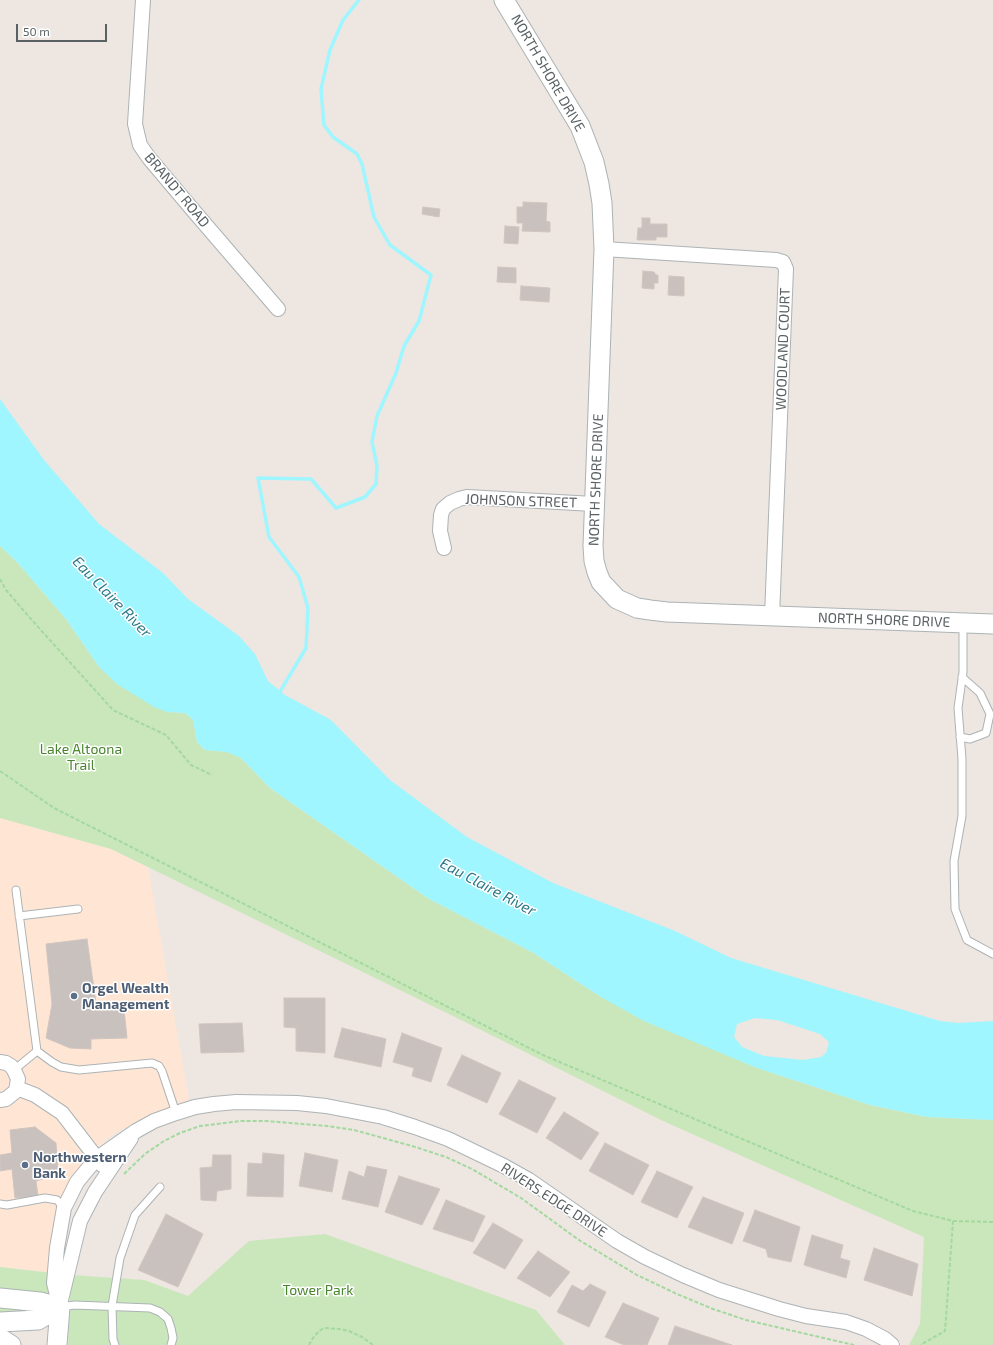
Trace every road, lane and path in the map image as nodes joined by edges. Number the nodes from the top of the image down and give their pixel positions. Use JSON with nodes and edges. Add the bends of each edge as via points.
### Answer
{"nodes":[{"id":1,"x":143,"y":0,"type":"edge"},
{"id":2,"x":504,"y":0,"type":"edge"},
{"id":3,"x":604,"y":249,"type":"junction"},
{"id":4,"x":278,"y":309,"type":"dead end"},
{"id":5,"x":594,"y":504,"type":"junction"},
{"id":6,"x":444,"y":548,"type":"dead end"},
{"id":7,"x":0,"y":579,"type":"edge"},
{"id":8,"x":772,"y":616,"type":"junction"},
{"id":9,"x":963,"y":623,"type":"junction"},
{"id":10,"x":993,"y":624,"type":"edge"},
{"id":11,"x":962,"y":677,"type":"junction"},
{"id":12,"x":960,"y":737,"type":"junction"},
{"id":13,"x":0,"y":771,"type":"edge"},
{"id":14,"x":212,"y":775,"type":"dead end"},
{"id":15,"x":16,"y":890,"type":"dead end"},
{"id":16,"x":78,"y":910,"type":"dead end"},
{"id":17,"x":20,"y":916,"type":"junction"},
{"id":18,"x":993,"y":954,"type":"edge"},
{"id":19,"x":37,"y":1051,"type":"junction"},
{"id":20,"x":0,"y":1062,"type":"edge"},
{"id":21,"x":14,"y":1070,"type":"junction"},
{"id":22,"x":17,"y":1088,"type":"junction"},
{"id":23,"x":0,"y":1100,"type":"edge"},
{"id":24,"x":176,"y":1113,"type":"junction"},
{"id":25,"x":136,"y":1132,"type":"junction"},
{"id":26,"x":96,"y":1159,"type":"junction"},
{"id":27,"x":108,"y":1171,"type":"junction"},
{"id":28,"x":122,"y":1176,"type":"dead end"},
{"id":29,"x":160,"y":1187,"type":"dead end"},
{"id":30,"x":0,"y":1205,"type":"edge"},
{"id":31,"x":64,"y":1208,"type":"junction"},
{"id":32,"x":953,"y":1221,"type":"junction"},
{"id":33,"x":993,"y":1222,"type":"edge"},
{"id":34,"x":0,"y":1298,"type":"edge"},
{"id":35,"x":112,"y":1306,"type":"junction"},
{"id":36,"x":60,"y":1307,"type":"junction"},
{"id":37,"x":0,"y":1322,"type":"edge"},
{"id":38,"x":0,"y":1338,"type":"edge"},
{"id":39,"x":11,"y":1345,"type":"edge"},
{"id":40,"x":57,"y":1345,"type":"edge"},
{"id":41,"x":115,"y":1345,"type":"edge"},
{"id":42,"x":171,"y":1345,"type":"edge"},
{"id":43,"x":309,"y":1345,"type":"edge"},
{"id":44,"x":373,"y":1345,"type":"edge"},
{"id":45,"x":854,"y":1345,"type":"edge"},
{"id":46,"x":892,"y":1345,"type":"edge"},
{"id":47,"x":920,"y":1345,"type":"edge"}],
"edges":[{"from":1,"to":4,"type":"street","name":"BRANDT ROAD","via":[[135,124],[140,145]]},
{"from":2,"to":3,"type":"street","name":"NORTH SHORE DRIVE","via":[[569,105],[588,144],[602,203]]},
{"from":3,"to":5,"type":"street","name":"NORTH SHORE DRIVE"},
{"from":3,"to":8,"type":"street","name":"WOODLAND COURT","via":[[783,262],[786,269]]},
{"from":5,"to":6,"type":"street","name":"JOHNSON STREET","via":[[467,497],[459,499],[443,509],[441,515],[440,531]]},
{"from":5,"to":8,"type":"street","name":"NORTH SHORE DRIVE","via":[[593,546],[597,572],[601,582],[617,599],[637,608],[650,610]]},
{"from":7,"to":14,"type":"path","via":[[30,618],[113,710],[166,735],[191,765]]},
{"from":8,"to":9,"type":"street","name":"NORTH SHORE DRIVE"},
{"from":9,"to":10,"type":"street","name":"NORTH SHORE DRIVE"},
{"from":9,"to":11,"type":"lane"},
{"from":11,"to":12,"type":"lane","via":[[958,708]]},
{"from":11,"to":12,"type":"lane","via":[[980,693],[990,714],[986,733],[970,739]]},
{"from":12,"to":18,"type":"lane","via":[[962,816],[954,861],[955,908],[967,940]]},
{"from":13,"to":32,"type":"path","via":[[54,808],[543,1055],[913,1211]]},
{"from":15,"to":17,"type":"lane"},
{"from":16,"to":17,"type":"lane"},
{"from":17,"to":19,"type":"lane"},
{"from":19,"to":21,"type":"lane"},
{"from":19,"to":24,"type":"lane","via":[[52,1062],[79,1070],[152,1063],[159,1066]]},
{"from":20,"to":21,"type":"street","via":[[6,1063]]},
{"from":21,"to":22,"type":"street","via":[[18,1079]]},
{"from":22,"to":23,"type":"street","via":[[12,1095]]},
{"from":22,"to":26,"type":"street","via":[[35,1095],[62,1114]]},
{"from":24,"to":25,"type":"street","name":"RIVERS EDGE DRIVE","via":[[154,1121]]},
{"from":24,"to":46,"type":"street","name":"RIVERS EDGE DRIVE","via":[[214,1104],[297,1103],[354,1111],[415,1127],[448,1139],[504,1166],[529,1180],[616,1241],[683,1275],[719,1290],[779,1309],[846,1322],[866,1329]]},
{"from":25,"to":26,"type":"street","name":"RIVERS EDGE DRIVE"},
{"from":25,"to":27,"type":"street","name":"RIVERS EDGE DRIVE"},
{"from":26,"to":27,"type":"street"},
{"from":26,"to":31,"type":"street","name":"RIVERS EDGE DRIVE","via":[[77,1182]]},
{"from":27,"to":36,"type":"street","name":"RIVERS EDGE DRIVE","via":[[80,1221]]},
{"from":28,"to":45,"type":"path","via":[[144,1154],[164,1141],[200,1126],[266,1121],[354,1130],[446,1157],[472,1169],[521,1198],[607,1258],[677,1294],[746,1320]]},
{"from":29,"to":35,"type":"lane","via":[[135,1215],[120,1258]]},
{"from":30,"to":31,"type":"lane","via":[[45,1198],[57,1200]]},
{"from":31,"to":36,"type":"street","name":"RIVERS EDGE DRIVE","via":[[54,1282]]},
{"from":32,"to":33,"type":"path"},
{"from":32,"to":47,"type":"path","via":[[945,1331]]},
{"from":34,"to":36,"type":"street"},
{"from":35,"to":36,"type":"lane"},
{"from":35,"to":41,"type":"lane"},
{"from":35,"to":42,"type":"lane","via":[[150,1308],[160,1312],[168,1319],[173,1338]]},
{"from":36,"to":37,"type":"street","via":[[38,1320]]},
{"from":36,"to":40,"type":"street"},
{"from":38,"to":39,"type":"street"},
{"from":43,"to":44,"type":"path","via":[[324,1328],[349,1331]]}]}
